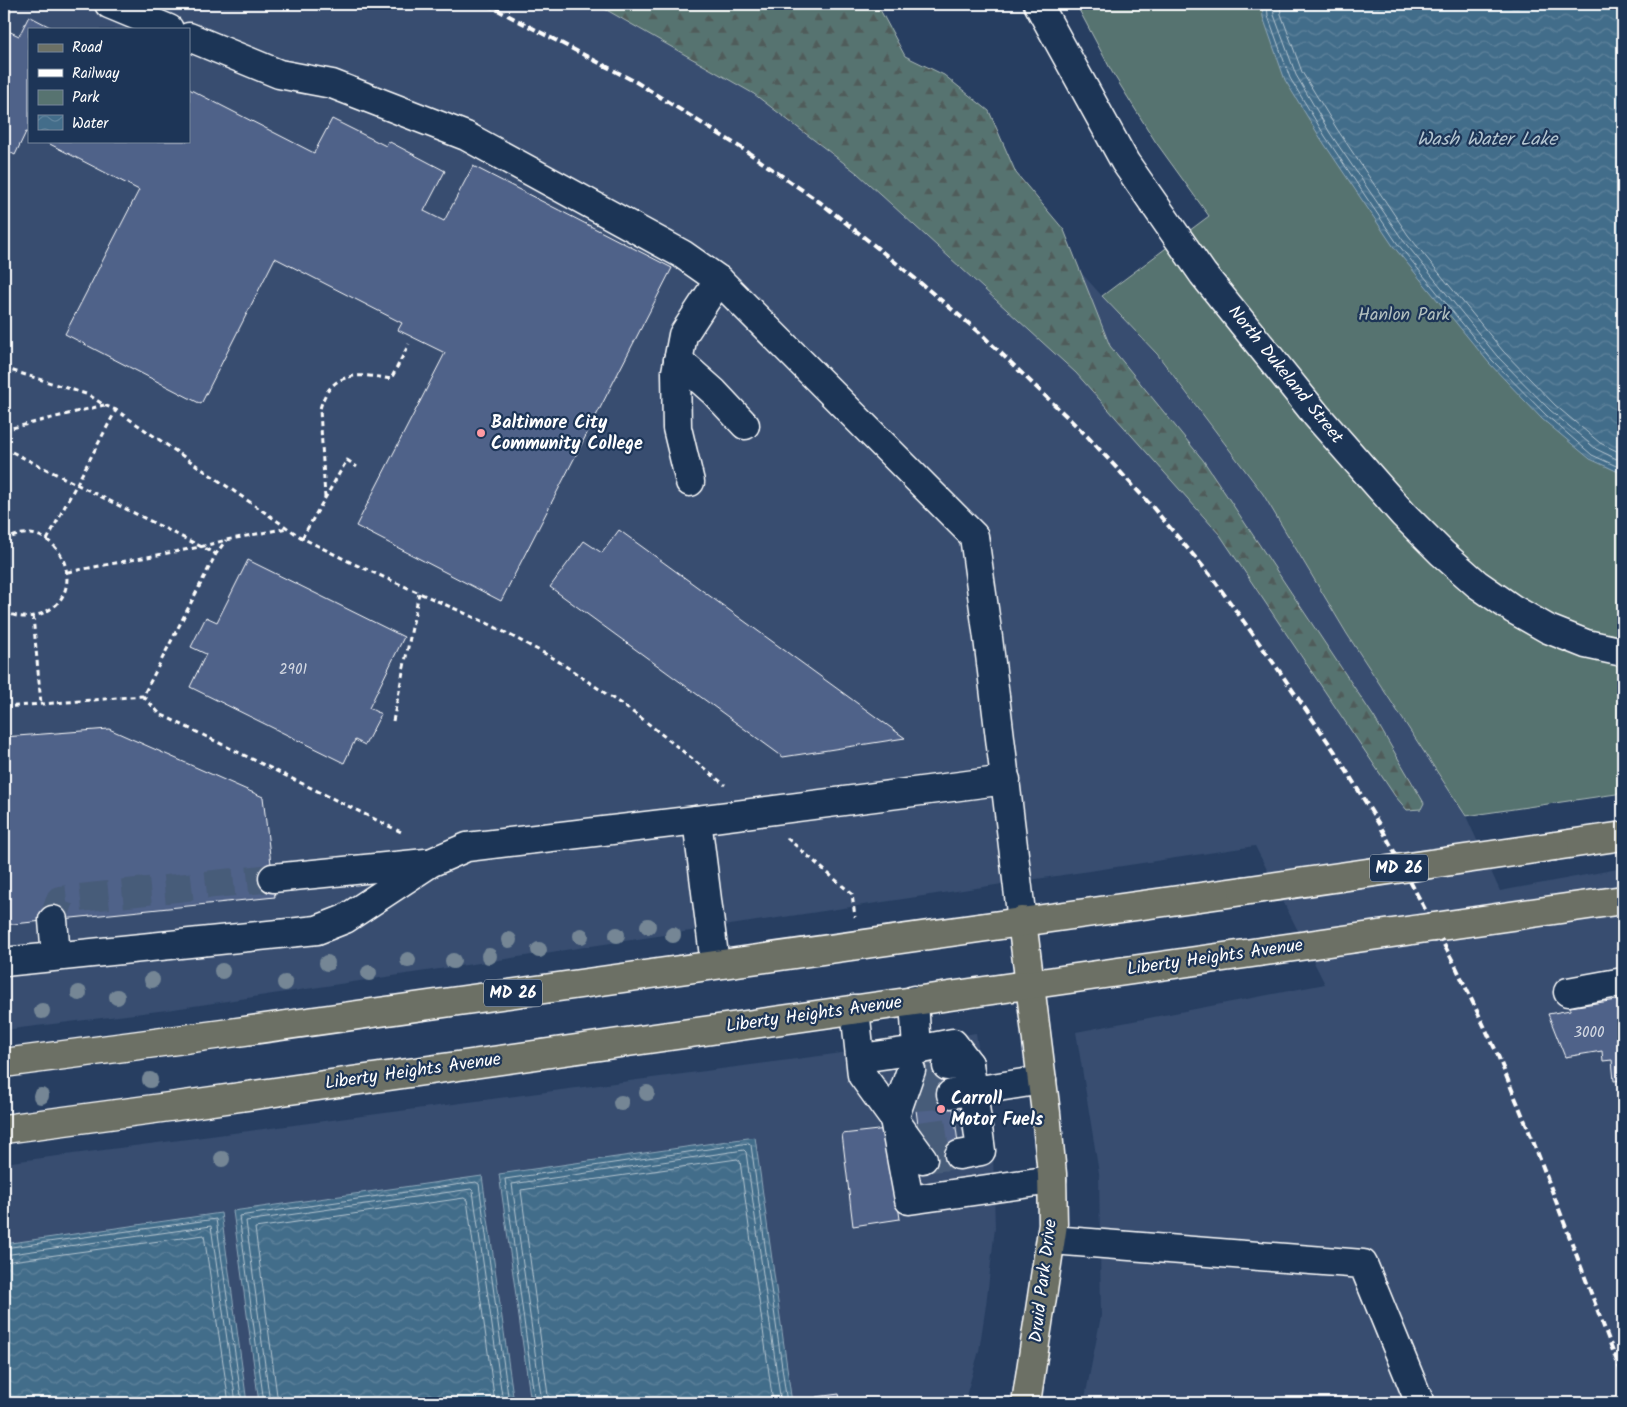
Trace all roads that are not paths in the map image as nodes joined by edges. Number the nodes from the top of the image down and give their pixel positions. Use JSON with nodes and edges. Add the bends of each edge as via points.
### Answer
{"nodes":[{"id":1,"x":109,"y":4,"type":"edge"},
{"id":2,"x":1038,"y":4,"type":"edge"},
{"id":3,"x":168,"y":28,"type":"edge"},
{"id":4,"x":190,"y":37,"type":"edge"},
{"id":5,"x":718,"y":280,"type":"junction"},
{"id":6,"x":678,"y":360,"type":"junction"},
{"id":7,"x":745,"y":426,"type":"dead end"},
{"id":8,"x":690,"y":482,"type":"dead end"},
{"id":9,"x":1623,"y":652,"type":"edge"},
{"id":10,"x":1006,"y":780,"type":"junction"},
{"id":11,"x":697,"y":820,"type":"junction"},
{"id":12,"x":1623,"y":836,"type":"edge"},
{"id":13,"x":430,"y":863,"type":"junction"},
{"id":14,"x":273,"y":878,"type":"tunnel mouth"},
{"id":15,"x":1623,"y":900,"type":"edge"},
{"id":16,"x":54,"y":920,"type":"tunnel mouth"},
{"id":17,"x":1022,"y":920,"type":"junction"},
{"id":18,"x":56,"y":956,"type":"junction"},
{"id":19,"x":4,"y":962,"type":"edge"},
{"id":20,"x":715,"y":964,"type":"junction"},
{"id":21,"x":1623,"y":982,"type":"edge"},
{"id":22,"x":1029,"y":984,"type":"junction"},
{"id":23,"x":1568,"y":992,"type":"dead end"},
{"id":24,"x":914,"y":1000,"type":"junction"},
{"id":25,"x":855,"y":1009,"type":"junction"},
{"id":26,"x":861,"y":1058,"type":"junction"},
{"id":27,"x":914,"y":1060,"type":"junction"},
{"id":28,"x":4,"y":1064,"type":"edge"},
{"id":29,"x":1042,"y":1080,"type":"junction"},
{"id":30,"x":962,"y":1092,"type":"junction"},
{"id":31,"x":914,"y":1097,"type":"tunnel mouth"},
{"id":32,"x":894,"y":1119,"type":"junction"},
{"id":33,"x":4,"y":1129,"type":"edge"},
{"id":34,"x":964,"y":1137,"type":"dead end"},
{"id":35,"x":921,"y":1148,"type":"dead end"},
{"id":36,"x":1052,"y":1180,"type":"junction"},
{"id":37,"x":1052,"y":1240,"type":"junction"},
{"id":38,"x":1026,"y":1403,"type":"edge"},
{"id":39,"x":1420,"y":1403,"type":"edge"}],
"edges":[{"from":1,"to":3,"type":"street"},
{"from":2,"to":9,"type":"street","name":"North Dukeland Street","via":[[1125,162],[1198,267],[1317,416],[1403,514],[1442,554],[1513,609],[1586,644]]},
{"from":4,"to":5,"type":"street","via":[[279,74],[332,84],[466,136],[682,254]]},
{"from":5,"to":6,"type":"street","via":[[683,336]]},
{"from":5,"to":10,"type":"street","via":[[974,536]]},
{"from":6,"to":7,"type":"street"},
{"from":6,"to":8,"type":"street","via":[[678,428]]},
{"from":10,"to":11,"type":"street"},
{"from":10,"to":17,"type":"street"},
{"from":11,"to":13,"type":"street","via":[[467,848]]},
{"from":11,"to":20,"type":"street"},
{"from":12,"to":17,"type":"main road","number":"MD 26","bridge":true},
{"from":13,"to":14,"type":"street"},
{"from":13,"to":18,"type":"street","via":[[345,919],[317,930]]},
{"from":15,"to":22,"type":"main road","name":"Liberty Heights Avenue","bridge":true},
{"from":16,"to":18,"type":"street"},
{"from":17,"to":20,"type":"main road","number":"MD 26"},
{"from":17,"to":22,"type":"main road","name":"Druid Park Drive"},
{"from":18,"to":19,"type":"street"},
{"from":20,"to":28,"type":"main road","number":"MD 26"},
{"from":21,"to":23,"type":"street"},
{"from":22,"to":24,"type":"main road","name":"Liberty Heights Avenue"},
{"from":22,"to":29,"type":"main road","name":"Druid Park Drive"},
{"from":24,"to":25,"type":"main road","name":"Liberty Heights Avenue"},
{"from":24,"to":27,"type":"street"},
{"from":25,"to":26,"type":"street"},
{"from":25,"to":33,"type":"main road","name":"Liberty Heights Avenue"},
{"from":26,"to":27,"type":"street"},
{"from":26,"to":32,"type":"street","via":[[862,1075]]},
{"from":27,"to":30,"type":"street","via":[[953,1043]]},
{"from":27,"to":32,"type":"street"},
{"from":29,"to":30,"type":"street"},
{"from":29,"to":36,"type":"main road","name":"Druid Park Drive"},
{"from":30,"to":34,"type":"street"},
{"from":31,"to":32,"type":"street"},
{"from":32,"to":35,"type":"street"},
{"from":32,"to":36,"type":"street","via":[[909,1200]]},
{"from":36,"to":37,"type":"main road","name":"Druid Park Drive"},
{"from":37,"to":38,"type":"main road","name":"Druid Park Drive"},
{"from":37,"to":39,"type":"street","via":[[1363,1264]]}]}
